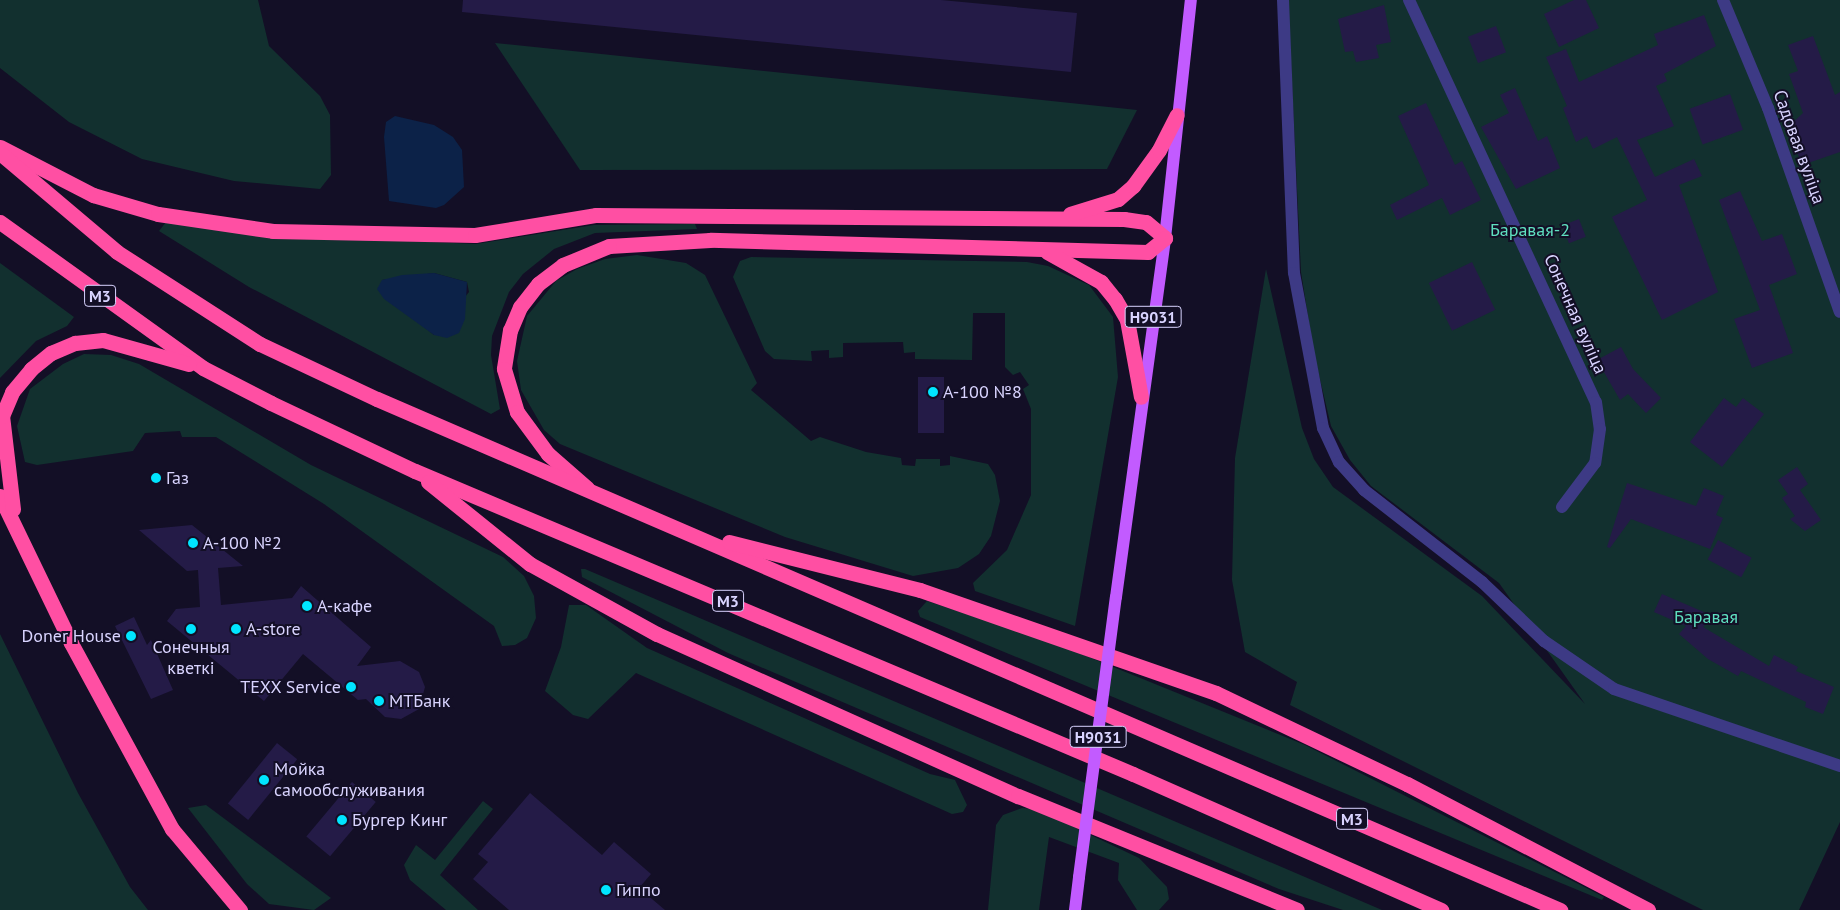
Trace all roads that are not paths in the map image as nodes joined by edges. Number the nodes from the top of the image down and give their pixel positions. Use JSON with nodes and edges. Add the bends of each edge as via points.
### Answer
{"nodes":[{"id":1,"x":1191,"y":0,"type":"edge"},
{"id":2,"x":1282,"y":0,"type":"edge"},
{"id":3,"x":1409,"y":0,"type":"edge"},
{"id":4,"x":1723,"y":0,"type":"edge"},
{"id":5,"x":1176,"y":115,"type":"junction"},
{"id":6,"x":0,"y":147,"type":"edge"},
{"id":7,"x":0,"y":153,"type":"edge"},
{"id":8,"x":1039,"y":221,"type":"junction"},
{"id":9,"x":0,"y":222,"type":"edge"},
{"id":10,"x":1165,"y":238,"type":"junction"},
{"id":11,"x":1041,"y":249,"type":"junction"},
{"id":12,"x":1839,"y":310,"type":"edge"},
{"id":13,"x":203,"y":368,"type":"junction"},
{"id":14,"x":1141,"y":397,"type":"junction"},
{"id":15,"x":415,"y":471,"type":"junction"},
{"id":16,"x":587,"y":488,"type":"junction"},
{"id":17,"x":0,"y":496,"type":"edge"},
{"id":18,"x":1562,"y":507,"type":"dead end"},
{"id":19,"x":16,"y":529,"type":"junction"},
{"id":20,"x":695,"y":534,"type":"junction"},
{"id":21,"x":1840,"y":766,"type":"edge"},
{"id":22,"x":231,"y":904,"type":"edge"},
{"id":23,"x":240,"y":910,"type":"edge"},
{"id":24,"x":1075,"y":910,"type":"edge"},
{"id":25,"x":1297,"y":910,"type":"edge"},
{"id":26,"x":1441,"y":910,"type":"edge"},
{"id":27,"x":1560,"y":910,"type":"edge"},
{"id":28,"x":1648,"y":910,"type":"edge"}],
"edges":[{"from":1,"to":5,"type":"main road","number":"Н9031"},
{"from":2,"to":21,"type":"street","via":[[1294,273],[1323,428],[1339,462],[1364,490],[1482,582],[1544,641],[1614,689]]},
{"from":3,"to":18,"type":"street","name":"Сонечная вуліца","via":[[1596,402],[1600,428],[1595,463]]},
{"from":4,"to":12,"type":"street","name":"Садовая вуліца","via":[[1768,108]]},
{"from":5,"to":8,"type":"highway","via":[[1149,166],[1118,199]]},
{"from":5,"to":10,"type":"main road","number":"Н9031"},
{"from":6,"to":8,"type":"highway","via":[[93,195],[158,214],[273,231],[475,235],[596,215]]},
{"from":7,"to":16,"type":"highway","number":"М3","via":[[117,252],[260,344],[377,400]]},
{"from":8,"to":10,"type":"highway","via":[[1124,219],[1146,222]]},
{"from":9,"to":13,"type":"highway","number":"М3"},
{"from":10,"to":11,"type":"highway","via":[[1148,252]]},
{"from":10,"to":14,"type":"main road","number":"Н9031"},
{"from":11,"to":14,"type":"highway","via":[[1101,282],[1115,299],[1126,320]]},
{"from":11,"to":16,"type":"highway","via":[[710,240],[609,246],[563,265],[538,284],[520,307],[510,330],[504,369],[517,412],[548,454]]},
{"from":13,"to":15,"type":"highway","number":"М3"},
{"from":13,"to":19,"type":"highway","via":[[102,340],[75,343],[51,353],[31,368],[12,392],[2,416],[2,446]]},
{"from":14,"to":24,"type":"main road","number":"Н9031","bridge":true},
{"from":15,"to":25,"type":"highway","via":[[530,564],[657,634],[1018,796]]},
{"from":15,"to":26,"type":"highway","number":"М3","via":[[1116,766]]},
{"from":16,"to":20,"type":"highway","number":"М3"},
{"from":17,"to":19,"type":"highway"},
{"from":19,"to":22,"type":"highway","via":[[71,643],[172,829]]},
{"from":20,"to":27,"type":"highway","number":"М3"},
{"from":20,"to":28,"type":"highway","via":[[920,590],[1216,693],[1407,784]]},
{"from":22,"to":23,"type":"highway"}]}
